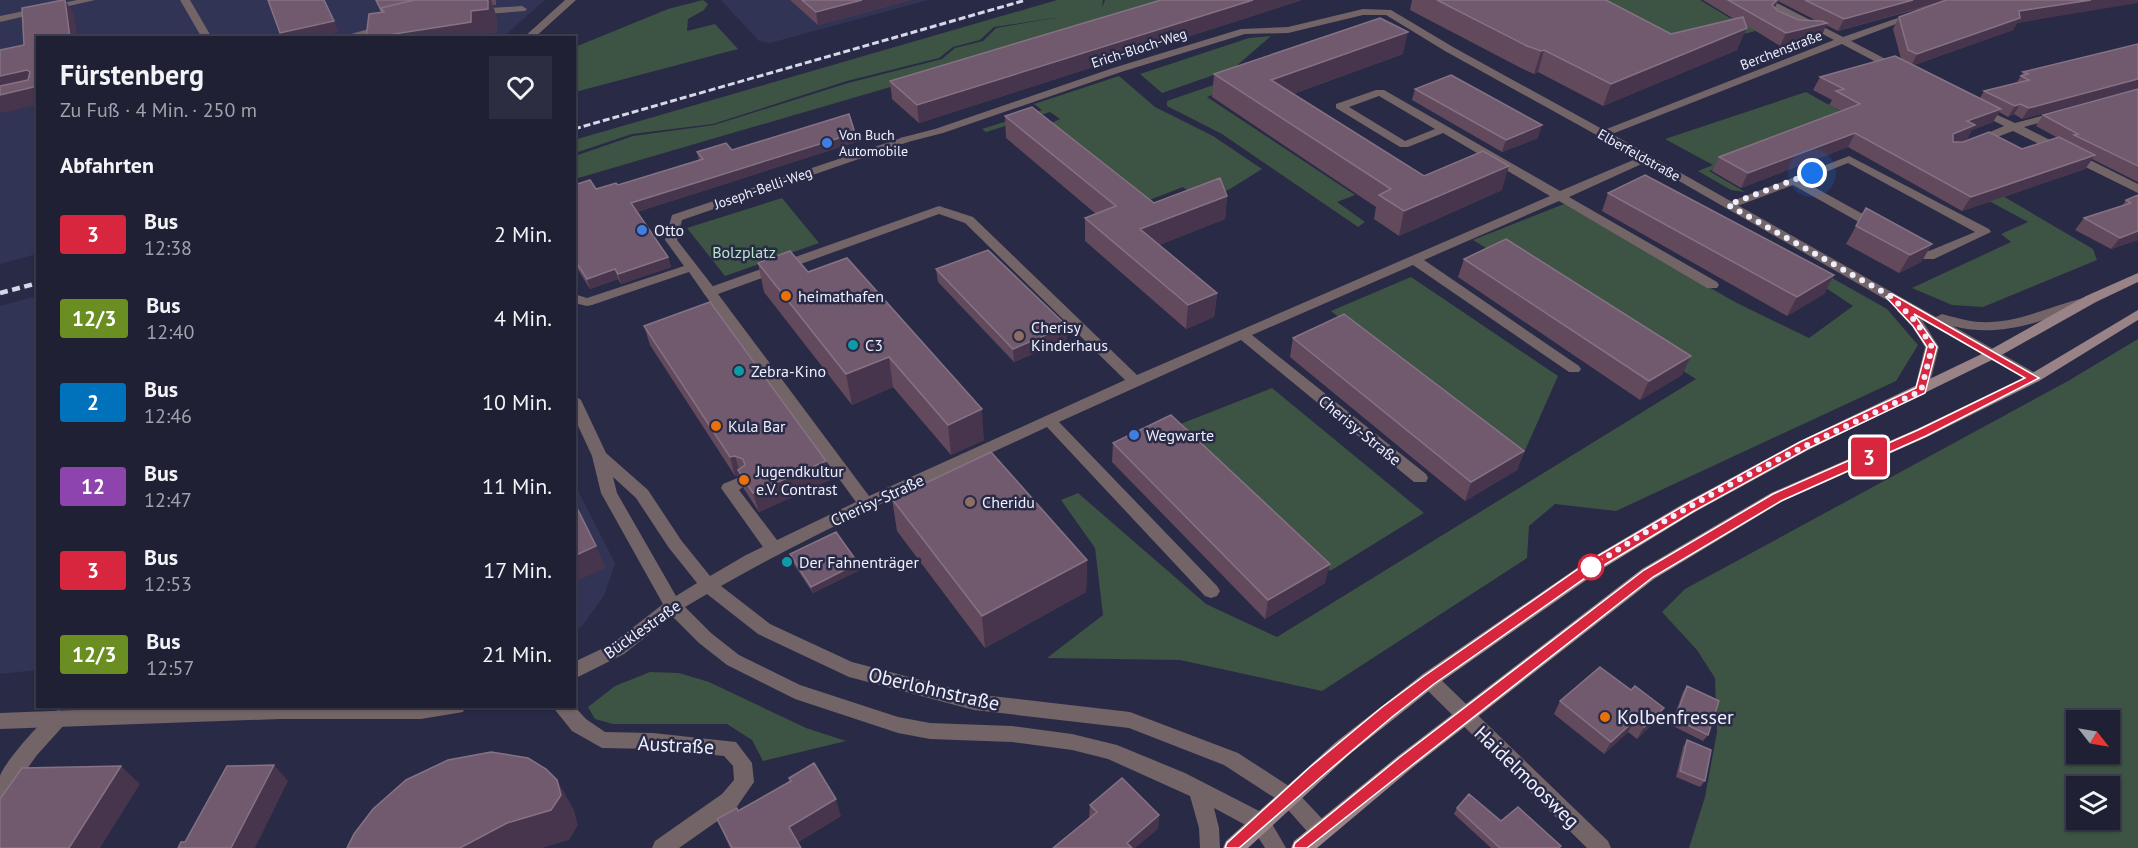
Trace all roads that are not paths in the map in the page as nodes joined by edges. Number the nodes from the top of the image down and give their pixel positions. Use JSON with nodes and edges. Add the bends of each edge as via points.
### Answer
{"nodes":[{"id":1,"x":90,"y":0,"type":"edge"},
{"id":2,"x":185,"y":0,"type":"edge"},
{"id":3,"x":1392,"y":0,"type":"edge"},
{"id":4,"x":1764,"y":0,"type":"edge"},
{"id":5,"x":568,"y":2,"type":"edge"},
{"id":6,"x":522,"y":9,"type":"dead end"},
{"id":7,"x":1782,"y":9,"type":"junction"},
{"id":8,"x":1930,"y":10,"type":"edge"},
{"id":9,"x":466,"y":12,"type":"edge"},
{"id":10,"x":1388,"y":12,"type":"junction"},
{"id":11,"x":0,"y":19,"type":"edge"},
{"id":12,"x":1774,"y":19,"type":"edge"},
{"id":13,"x":399,"y":24,"type":"edge"},
{"id":14,"x":1790,"y":26,"type":"edge"},
{"id":15,"x":1817,"y":28,"type":"junction"},
{"id":16,"x":206,"y":36,"type":"edge"},
{"id":17,"x":350,"y":36,"type":"edge"},
{"id":18,"x":530,"y":36,"type":"edge"},
{"id":19,"x":1842,"y":41,"type":"junction"},
{"id":20,"x":1912,"y":76,"type":"edge"},
{"id":21,"x":1963,"y":101,"type":"edge"},
{"id":22,"x":2075,"y":110,"type":"edge"},
{"id":23,"x":2013,"y":127,"type":"junction"},
{"id":24,"x":1444,"y":129,"type":"junction"},
{"id":25,"x":1602,"y":134,"type":"junction"},
{"id":26,"x":904,"y":140,"type":"joint"},
{"id":27,"x":1964,"y":147,"type":"edge"},
{"id":28,"x":1647,"y":158,"type":"junction"},
{"id":29,"x":1793,"y":180,"type":"junction"},
{"id":30,"x":2138,"y":189,"type":"edge"},
{"id":31,"x":1559,"y":196,"type":"junction"},
{"id":32,"x":1728,"y":205,"type":"junction"},
{"id":33,"x":1415,"y":260,"type":"junction"},
{"id":34,"x":692,"y":267,"type":"junction"},
{"id":35,"x":2138,"y":277,"type":"edge"},
{"id":36,"x":1712,"y":285,"type":"dead end"},
{"id":37,"x":710,"y":292,"type":"junction"},
{"id":38,"x":1892,"y":297,"type":"junction"},
{"id":39,"x":576,"y":299,"type":"edge"},
{"id":40,"x":2091,"y":299,"type":"junction"},
{"id":41,"x":2138,"y":314,"type":"edge"},
{"id":42,"x":1244,"y":336,"type":"junction"},
{"id":43,"x":1993,"y":354,"type":"junction"},
{"id":44,"x":1574,"y":369,"type":"dead end"},
{"id":45,"x":2034,"y":378,"type":"junction"},
{"id":46,"x":1135,"y":381,"type":"junction"},
{"id":47,"x":1921,"y":391,"type":"junction"},
{"id":48,"x":576,"y":404,"type":"edge"},
{"id":49,"x":1050,"y":421,"type":"junction"},
{"id":50,"x":600,"y":456,"type":"junction"},
{"id":51,"x":1420,"y":478,"type":"dead end"},
{"id":52,"x":740,"y":483,"type":"edge"},
{"id":53,"x":866,"y":504,"type":"junction"},
{"id":54,"x":774,"y":549,"type":"junction"},
{"id":55,"x":708,"y":585,"type":"junction"},
{"id":56,"x":1211,"y":591,"type":"dead end"},
{"id":57,"x":673,"y":606,"type":"junction"},
{"id":58,"x":576,"y":670,"type":"edge"},
{"id":59,"x":1429,"y":680,"type":"junction"},
{"id":60,"x":433,"y":708,"type":"edge"},
{"id":61,"x":563,"y":708,"type":"edge"},
{"id":62,"x":123,"y":711,"type":"edge"},
{"id":63,"x":1464,"y":716,"type":"junction"},
{"id":64,"x":58,"y":718,"type":"junction"},
{"id":65,"x":0,"y":721,"type":"edge"},
{"id":66,"x":0,"y":791,"type":"edge"},
{"id":67,"x":1199,"y":791,"type":"junction"},
{"id":68,"x":1288,"y":796,"type":"junction"},
{"id":69,"x":1260,"y":822,"type":"junction"},
{"id":70,"x":1320,"y":831,"type":"junction"},
{"id":71,"x":662,"y":848,"type":"edge"},
{"id":72,"x":1210,"y":848,"type":"edge"},
{"id":73,"x":1233,"y":848,"type":"edge"},
{"id":74,"x":1276,"y":848,"type":"edge"},
{"id":75,"x":1301,"y":848,"type":"edge"},
{"id":76,"x":1601,"y":848,"type":"edge"}],
"edges":[{"from":1,"to":11,"type":"street"},
{"from":2,"to":16,"type":"street"},
{"from":3,"to":10,"type":"street"},
{"from":4,"to":7,"type":"street"},
{"from":5,"to":18,"type":"street"},
{"from":6,"to":9,"type":"street"},
{"from":7,"to":12,"type":"street"},
{"from":7,"to":15,"type":"street"},
{"from":8,"to":19,"type":"street","name":"Berchenstraße"},
{"from":10,"to":25,"type":"street","name":"Elberfeldstraße"},
{"from":10,"to":26,"type":"street","name":"Erich-Bloch-Weg","via":[[1363,12],[1288,30],[1244,31]]},
{"from":13,"to":17,"type":"street"},
{"from":14,"to":15,"type":"street"},
{"from":15,"to":19,"type":"street"},
{"from":19,"to":20,"type":"street"},
{"from":19,"to":25,"type":"street","name":"Berchenstraße"},
{"from":21,"to":23,"type":"street"},
{"from":22,"to":23,"type":"street"},
{"from":23,"to":27,"type":"street"},
{"from":23,"to":30,"type":"street"},
{"from":24,"to":24,"type":"street","via":[[1380,92],[1340,106],[1404,145]]},
{"from":24,"to":31,"type":"street"},
{"from":25,"to":28,"type":"street","name":"Elberfeldstraße"},
{"from":26,"to":34,"type":"street","name":"Joseph-Belli-Weg","via":[[676,218],[671,240]]},
{"from":28,"to":31,"type":"street","name":"Cherisy-Straße"},
{"from":28,"to":32,"type":"street","name":"Elberfeldstraße"},
{"from":29,"to":29,"type":"street","via":[[1849,159],[1985,232],[1929,256]]},
{"from":29,"to":32,"type":"street"},
{"from":31,"to":33,"type":"street","name":"Cherisy-Straße"},
{"from":31,"to":36,"type":"street"},
{"from":32,"to":38,"type":"street","name":"Elberfeldstraße"},
{"from":33,"to":42,"type":"street","name":"Cherisy-Straße"},
{"from":33,"to":44,"type":"street"},
{"from":34,"to":37,"type":"street","name":"Joseph-Belli-Weg"},
{"from":34,"to":39,"type":"street","via":[[587,302]]},
{"from":35,"to":40,"type":"main road"},
{"from":37,"to":46,"type":"street","via":[[939,210],[969,220]]},
{"from":37,"to":53,"type":"street","name":"Joseph-Belli-Weg"},
{"from":38,"to":40,"type":"street","name":"Elberfeldstraße","via":[[1954,323],[1980,327],[2016,324]]},
{"from":38,"to":43,"type":"street","name":"Elberfeldstraße"},
{"from":38,"to":47,"type":"street","name":"Elberfeldstraße","via":[[1917,323],[1932,347]]},
{"from":40,"to":43,"type":"main road"},
{"from":41,"to":45,"type":"main road"},
{"from":42,"to":46,"type":"street","name":"Cherisy-Straße"},
{"from":42,"to":51,"type":"street","name":"Cherisy-Straße"},
{"from":43,"to":45,"type":"street","name":"Elberfeldstraße"},
{"from":43,"to":47,"type":"main road"},
{"from":45,"to":63,"type":"main road","via":[[1777,497],[1737,520],[1648,574]]},
{"from":46,"to":49,"type":"street","name":"Cherisy-Straße"},
{"from":47,"to":59,"type":"main road","via":[[1805,445],[1689,508],[1596,564]]},
{"from":48,"to":50,"type":"street","name":"Oberlohnstraße"},
{"from":49,"to":53,"type":"street","name":"Cherisy-Straße"},
{"from":49,"to":56,"type":"street"},
{"from":50,"to":55,"type":"street","name":"Oberlohnstraße","via":[[642,494]]},
{"from":50,"to":57,"type":"street","name":"Oberlohnstraße","via":[[609,493]]},
{"from":52,"to":54,"type":"street","via":[[729,488]]},
{"from":53,"to":54,"type":"street","name":"Cherisy-Straße"},
{"from":54,"to":55,"type":"street","name":"Cherisy-Straße"},
{"from":55,"to":57,"type":"street","name":"Bücklestraße"},
{"from":55,"to":68,"type":"street","name":"Oberlohnstraße","via":[[764,629],[849,669],[974,702],[1130,720],[1231,759]]},
{"from":57,"to":58,"type":"street","name":"Bücklestraße","via":[[618,649]]},
{"from":57,"to":67,"type":"street","name":"Oberlohnstraße","via":[[734,660],[795,691],[930,731],[1012,734],[1110,751]]},
{"from":59,"to":63,"type":"street","name":"Haidelmoosweg"},
{"from":59,"to":68,"type":"main road"},
{"from":60,"to":62,"type":"street"},
{"from":61,"to":71,"type":"street","name":"Austraße","via":[[602,740],[720,746],[729,748],[742,763],[744,782],[729,801]]},
{"from":62,"to":64,"type":"street"},
{"from":63,"to":70,"type":"main road"},
{"from":63,"to":76,"type":"street","name":"Haidelmoosweg"},
{"from":64,"to":65,"type":"street"},
{"from":64,"to":66,"type":"street"},
{"from":67,"to":69,"type":"street","name":"Oberlohnstraße"},
{"from":67,"to":72,"type":"street"},
{"from":68,"to":69,"type":"main road"},
{"from":68,"to":70,"type":"street","name":"Oberlohnstraße"},
{"from":69,"to":73,"type":"main road"},
{"from":69,"to":74,"type":"street"},
{"from":70,"to":75,"type":"main road"}]}
